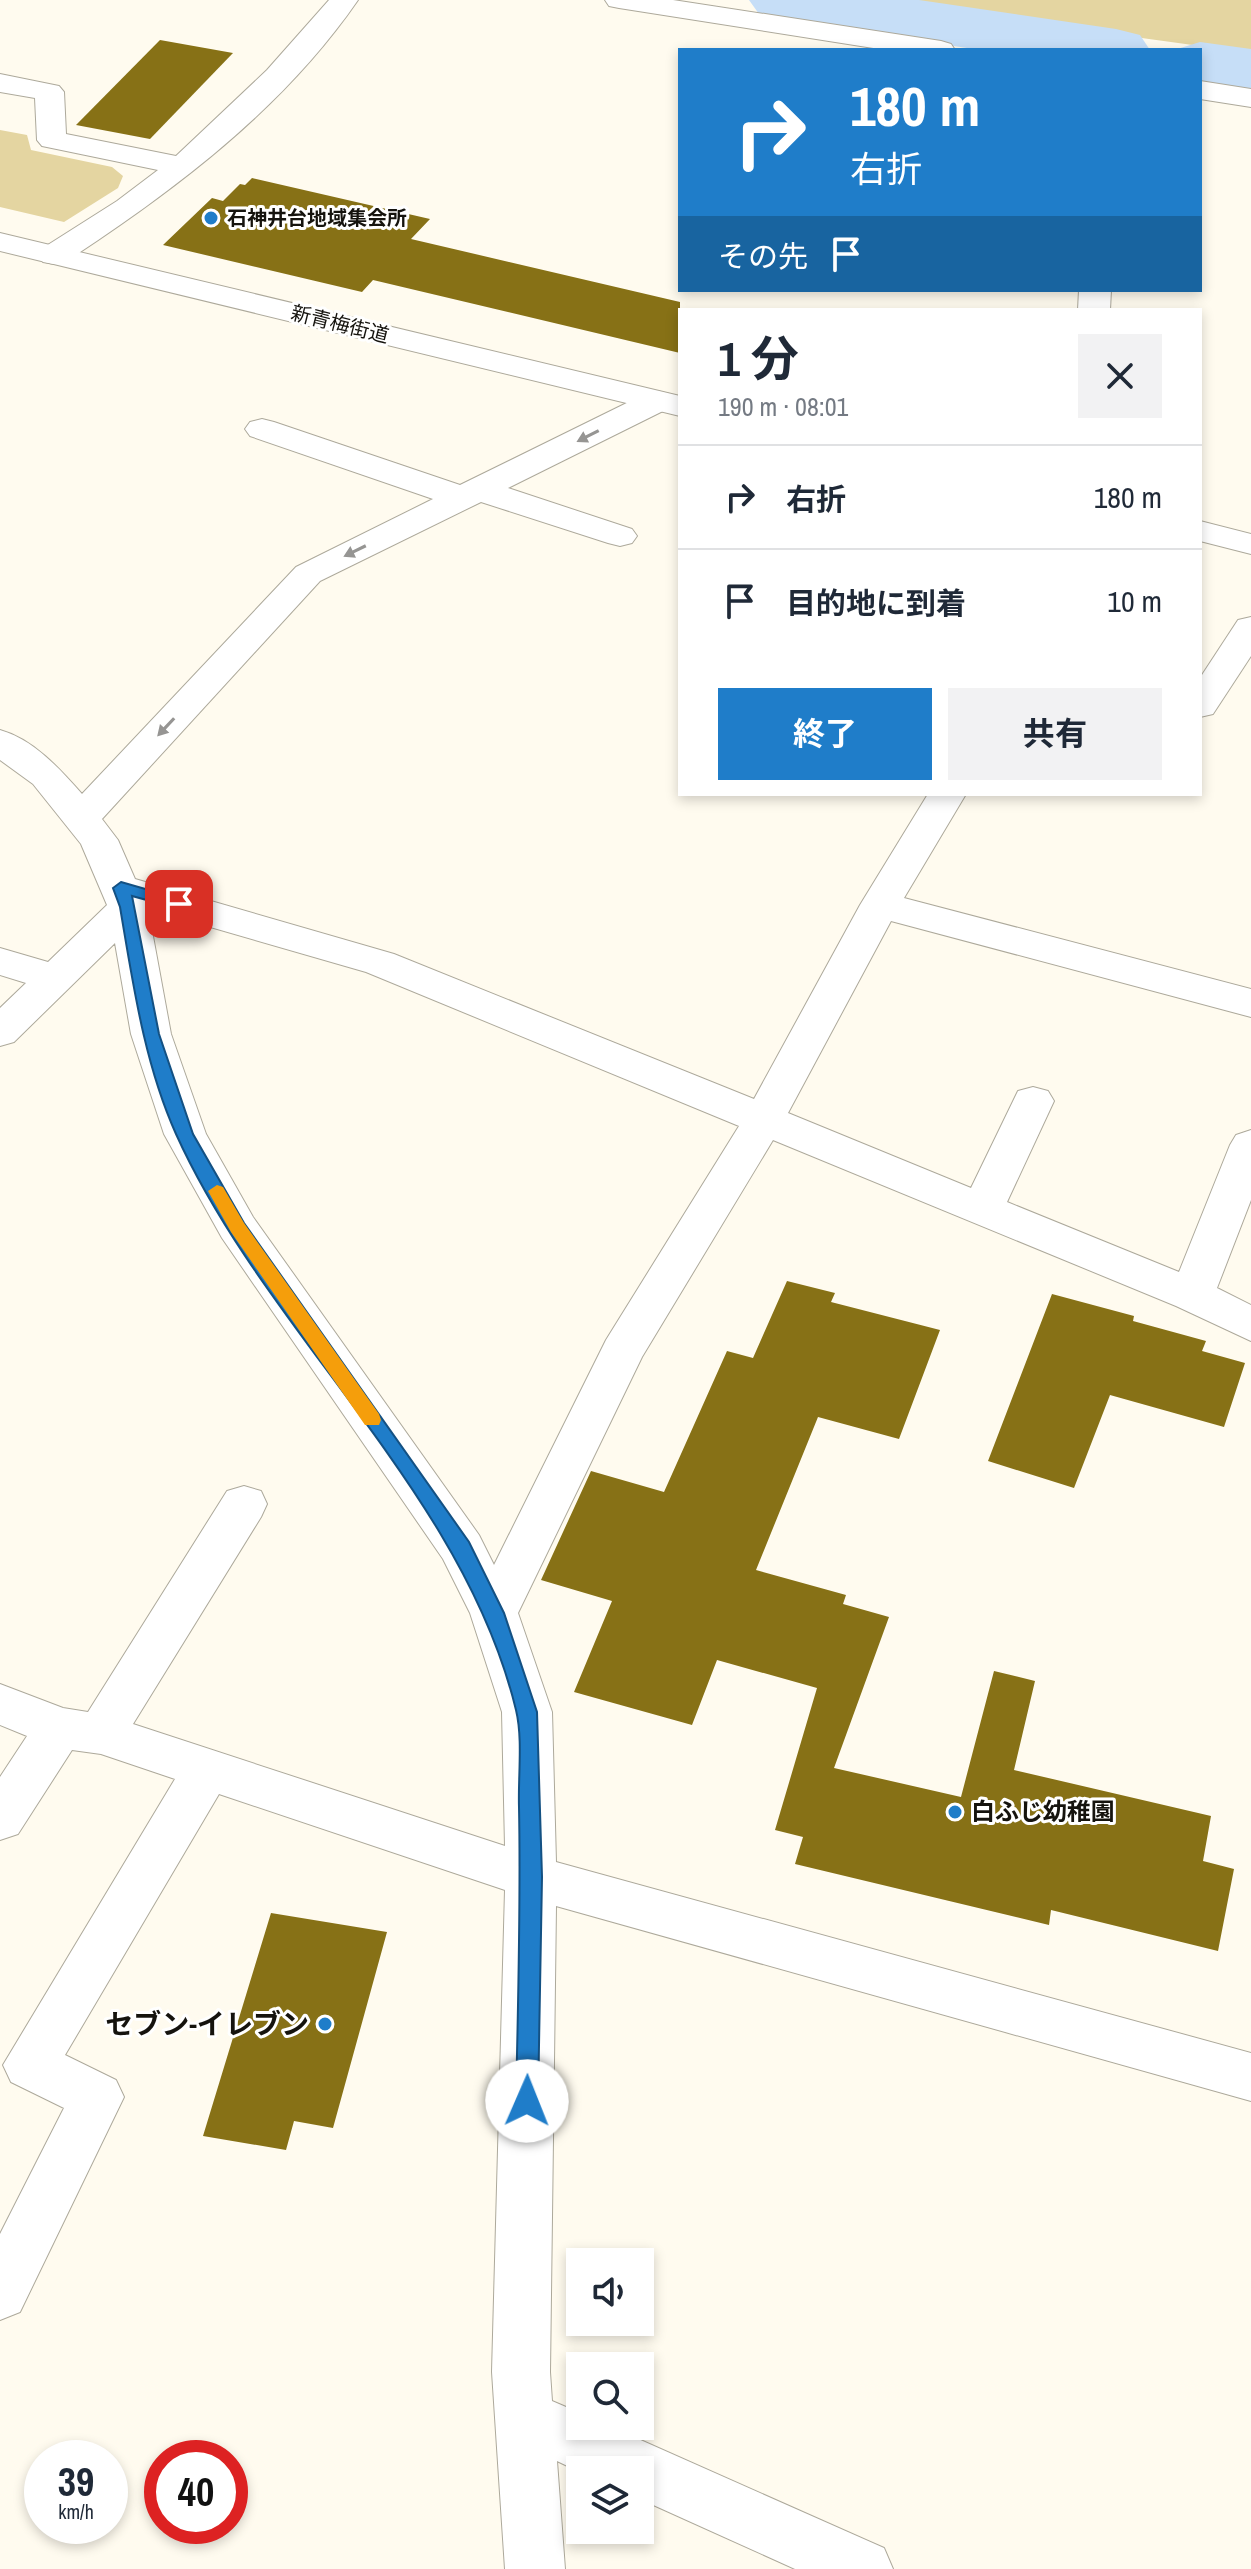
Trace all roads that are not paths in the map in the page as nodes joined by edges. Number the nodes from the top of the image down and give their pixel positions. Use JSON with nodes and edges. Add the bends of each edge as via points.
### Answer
{"nodes":[{"id":1,"x":344,"y":0,"type":"edge"},
{"id":2,"x":619,"y":0,"type":"edge"},
{"id":3,"x":928,"y":48,"type":"edge"},
{"id":4,"x":0,"y":83,"type":"edge"},
{"id":5,"x":1202,"y":90,"type":"edge"},
{"id":6,"x":1251,"y":98,"type":"edge"},
{"id":7,"x":181,"y":166,"type":"junction"},
{"id":8,"x":0,"y":242,"type":"edge"},
{"id":9,"x":54,"y":255,"type":"junction"},
{"id":10,"x":669,"y":404,"type":"edge"},
{"id":11,"x":262,"y":429,"type":"dead end"},
{"id":12,"x":472,"y":494,"type":"junction"},
{"id":13,"x":1202,"y":532,"type":"edge"},
{"id":14,"x":620,"y":536,"type":"dead end"},
{"id":15,"x":1251,"y":544,"type":"edge"},
{"id":16,"x":1251,"y":628,"type":"edge"},
{"id":17,"x":1202,"y":703,"type":"edge"},
{"id":18,"x":0,"y":742,"type":"edge"},
{"id":19,"x":946,"y":796,"type":"edge"},
{"id":20,"x":81,"y":818,"type":"junction"},
{"id":21,"x":125,"y":897,"type":"junction"},
{"id":22,"x":880,"y":905,"type":"junction"},
{"id":23,"x":0,"y":961,"type":"edge"},
{"id":24,"x":55,"y":978,"type":"junction"},
{"id":25,"x":1251,"y":1003,"type":"edge"},
{"id":26,"x":0,"y":1032,"type":"edge"},
{"id":27,"x":1033,"y":1101,"type":"dead end"},
{"id":28,"x":763,"y":1121,"type":"junction"},
{"id":29,"x":1251,"y":1145,"type":"edge"},
{"id":30,"x":982,"y":1210,"type":"junction"},
{"id":31,"x":1192,"y":1295,"type":"junction"},
{"id":32,"x":1251,"y":1325,"type":"edge"},
{"id":33,"x":244,"y":1504,"type":"dead end"},
{"id":34,"x":494,"y":1613,"type":"junction"},
{"id":35,"x":0,"y":1704,"type":"edge"},
{"id":36,"x":80,"y":1731,"type":"junction"},
{"id":37,"x":208,"y":1769,"type":"junction"},
{"id":38,"x":0,"y":1819,"type":"edge"},
{"id":39,"x":531,"y":1877,"type":"junction"},
{"id":40,"x":1251,"y":2077,"type":"edge"},
{"id":41,"x":0,"y":2293,"type":"edge"},
{"id":42,"x":523,"y":2417,"type":"junction"},
{"id":43,"x":535,"y":2569,"type":"edge"},
{"id":44,"x":863,"y":2569,"type":"edge"}],
"edges":[{"from":1,"to":7,"type":"street","via":[[286,70]]},
{"from":2,"to":3,"type":"street"},
{"from":4,"to":7,"type":"street","via":[[49,92],[52,140]]},
{"from":5,"to":6,"type":"street"},
{"from":7,"to":9,"type":"street"},
{"from":8,"to":9,"type":"street","name":"新青梅街道"},
{"from":9,"to":10,"type":"street","name":"新青梅街道"},
{"from":10,"to":12,"type":"street","one_way":true},
{"from":11,"to":12,"type":"street"},
{"from":12,"to":14,"type":"street"},
{"from":12,"to":20,"type":"street","one_way":true,"via":[[308,574]]},
{"from":13,"to":15,"type":"street"},
{"from":16,"to":17,"type":"street"},
{"from":18,"to":20,"type":"street","via":[[46,776]]},
{"from":19,"to":22,"type":"street"},
{"from":20,"to":21,"type":"street","via":[[99,840]]},
{"from":21,"to":24,"type":"street"},
{"from":21,"to":28,"type":"street","via":[[380,963]]},
{"from":21,"to":34,"type":"street","via":[[151,1034],[185,1134],[237,1227],[462,1548]]},
{"from":22,"to":25,"type":"street"},
{"from":22,"to":28,"type":"street"},
{"from":23,"to":24,"type":"street"},
{"from":24,"to":26,"type":"street"},
{"from":27,"to":30,"type":"street"},
{"from":28,"to":30,"type":"street"},
{"from":28,"to":34,"type":"street","via":[[622,1352]]},
{"from":29,"to":31,"type":"street"},
{"from":30,"to":31,"type":"street"},
{"from":31,"to":32,"type":"street"},
{"from":33,"to":36,"type":"street"},
{"from":34,"to":39,"type":"street","via":[[527,1712]]},
{"from":35,"to":36,"type":"street"},
{"from":36,"to":37,"type":"street"},
{"from":36,"to":38,"type":"street"},
{"from":37,"to":39,"type":"street"},
{"from":37,"to":41,"type":"street","via":[[30,2065],[97,2097]]},
{"from":39,"to":40,"type":"street"},
{"from":39,"to":42,"type":"street"},
{"from":42,"to":43,"type":"street"},
{"from":42,"to":44,"type":"street"}]}
